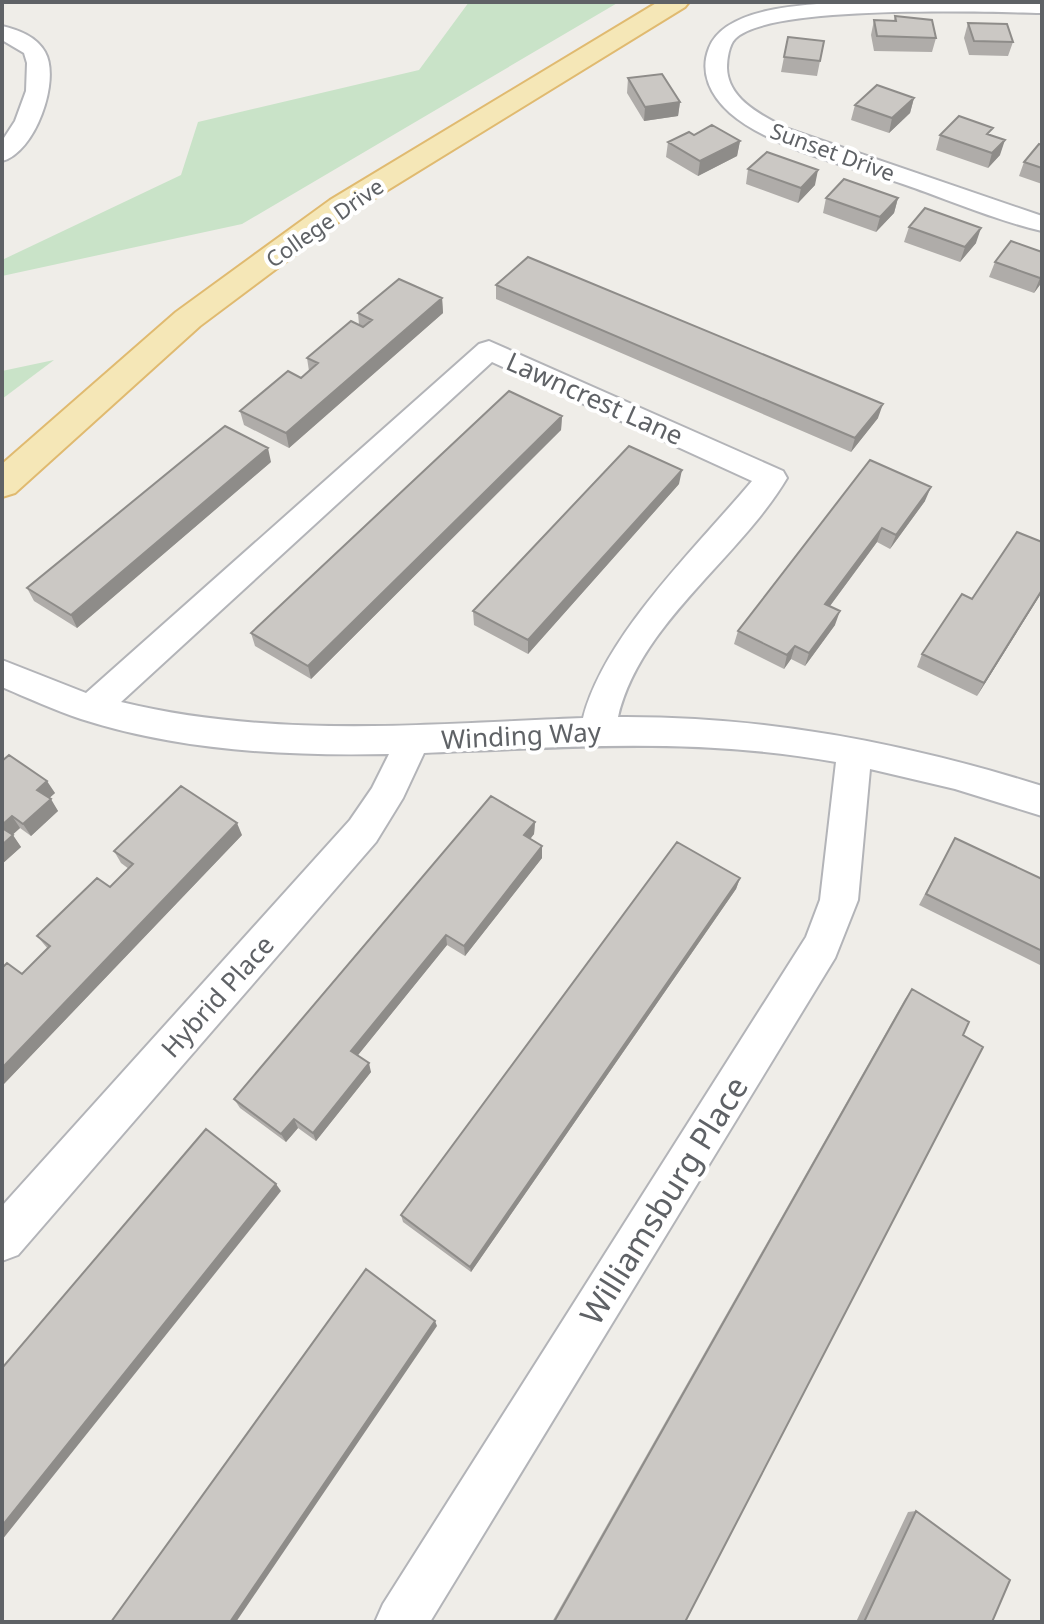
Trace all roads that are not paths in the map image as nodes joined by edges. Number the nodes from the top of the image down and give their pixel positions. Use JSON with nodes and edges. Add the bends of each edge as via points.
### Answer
{"nodes":[{"id":1,"x":676,"y":2,"type":"edge"},
{"id":2,"x":1042,"y":7,"type":"edge"},
{"id":3,"x":632,"y":16,"type":"edge"},
{"id":4,"x":2,"y":32,"type":"edge"},
{"id":5,"x":2,"y":154,"type":"edge"},
{"id":6,"x":1042,"y":224,"type":"edge"},
{"id":7,"x":2,"y":484,"type":"edge"},
{"id":8,"x":6,"y":679,"type":"edge"},
{"id":9,"x":92,"y":708,"type":"junction"},
{"id":10,"x":597,"y":731,"type":"junction"},
{"id":11,"x":411,"y":741,"type":"junction"},
{"id":12,"x":854,"y":753,"type":"junction"},
{"id":13,"x":1042,"y":801,"type":"edge"},
{"id":14,"x":2,"y":1239,"type":"edge"},
{"id":15,"x":401,"y":1622,"type":"edge"}],
"edges":[{"from":1,"to":3,"type":"main road","name":"College Drive"},
{"from":2,"to":6,"type":"street","name":"Sunset Drive","via":[[846,4],[775,11],[729,32],[716,53],[715,75],[742,111],[780,134]]},
{"from":3,"to":7,"type":"main road","name":"College Drive","via":[[341,206],[188,319]]},
{"from":4,"to":5,"type":"street","via":[[25,42],[41,68],[27,124]]},
{"from":8,"to":9,"type":"street","name":"Winding Way"},
{"from":9,"to":10,"type":"street","name":"Lawncrest Lane","via":[[489,350],[772,478],[634,643],[607,691]]},
{"from":9,"to":11,"type":"street","name":"Winding Way","via":[[221,736],[309,743]]},
{"from":10,"to":11,"type":"street","name":"Winding Way"},
{"from":10,"to":12,"type":"street","name":"Winding Way","via":[[727,733]]},
{"from":11,"to":14,"type":"street","name":"Hybrid Place","via":[[389,794],[363,831]]},
{"from":12,"to":13,"type":"street","name":"Winding Way"},
{"from":12,"to":15,"type":"street","name":"Williamsburg Place","via":[[839,900],[821,946]]}]}
